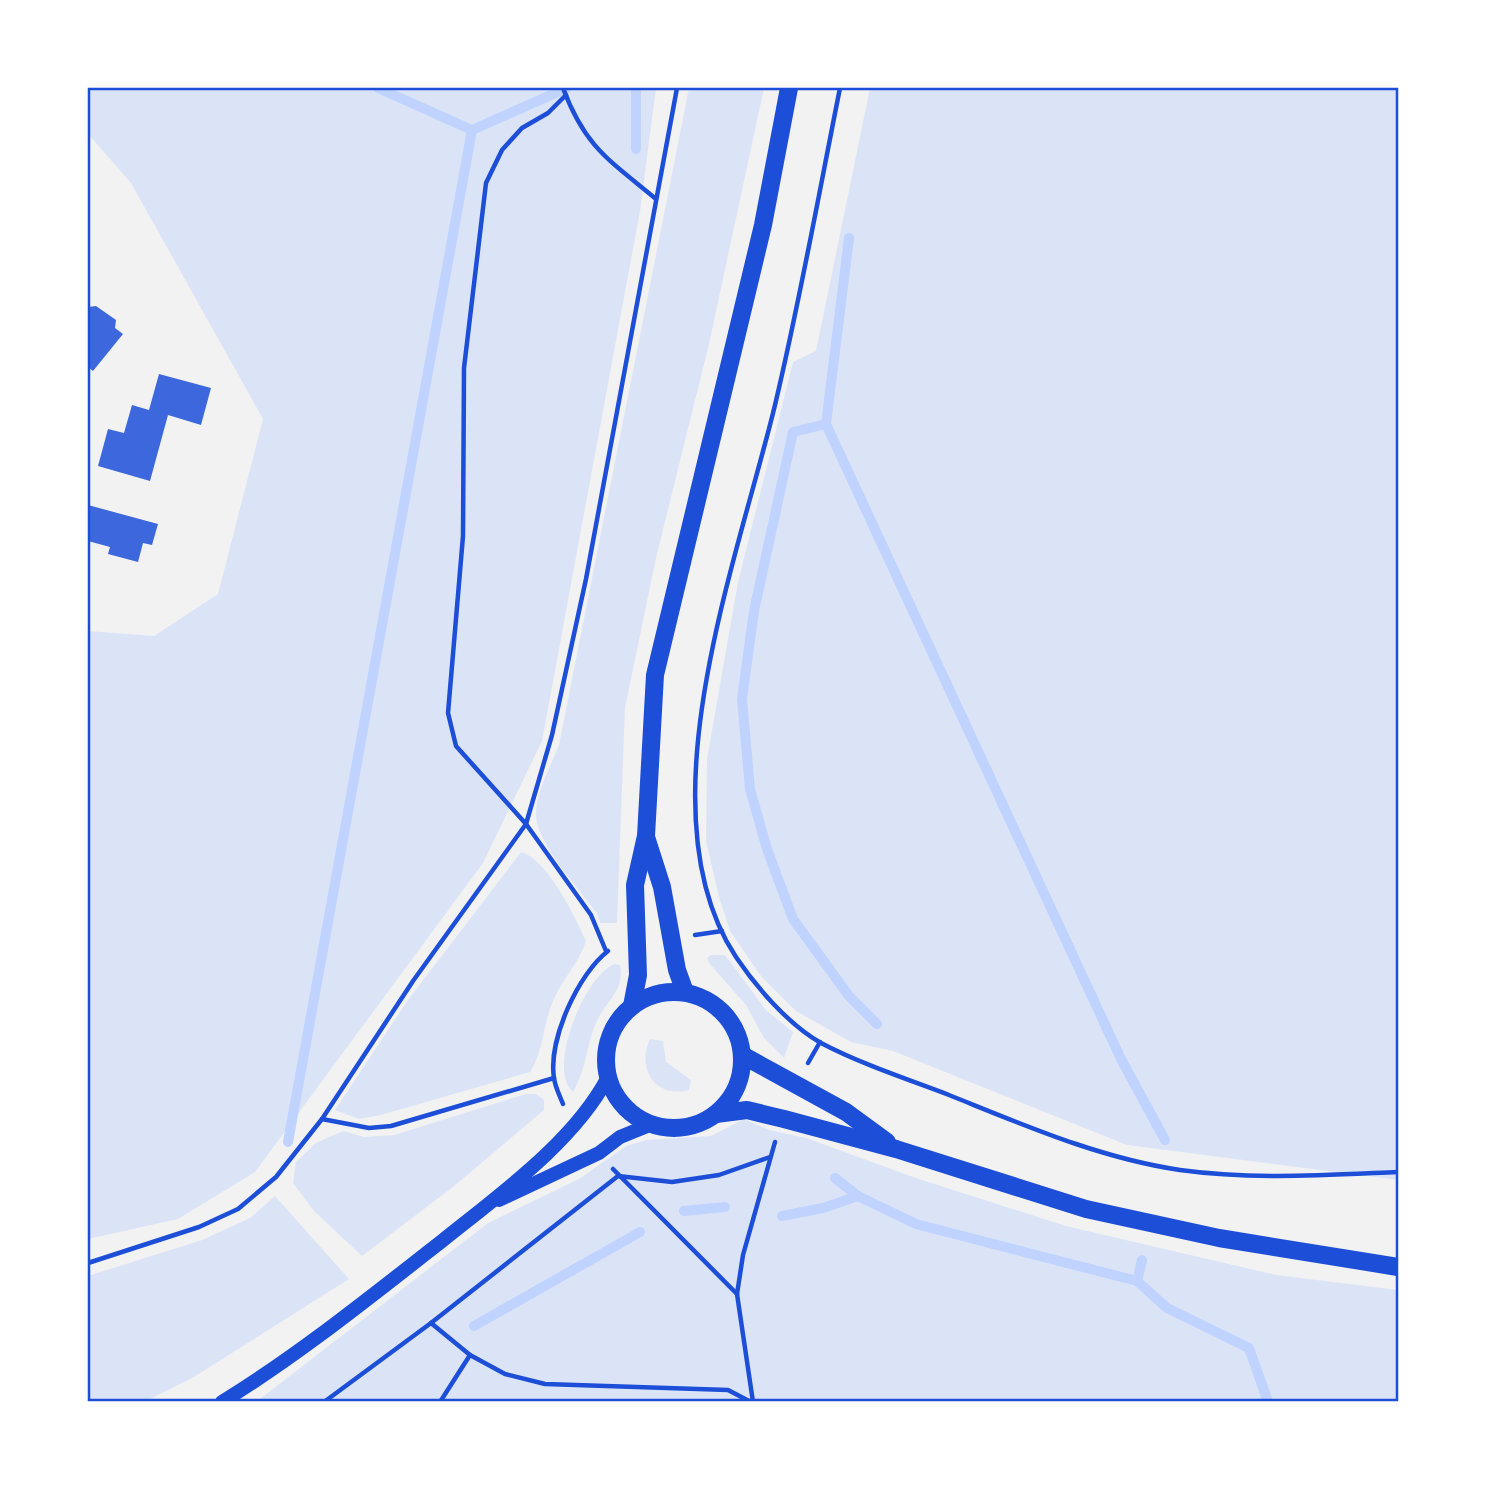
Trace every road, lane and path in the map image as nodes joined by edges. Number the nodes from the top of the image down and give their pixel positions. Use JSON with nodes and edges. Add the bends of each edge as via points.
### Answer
{"nodes":[{"id":1,"x":564,"y":88,"type":"edge"},
{"id":2,"x":677,"y":88,"type":"edge"},
{"id":3,"x":789,"y":88,"type":"edge"},
{"id":4,"x":840,"y":88,"type":"edge"},
{"id":5,"x":566,"y":95,"type":"junction"},
{"id":6,"x":657,"y":199,"type":"junction"},
{"id":7,"x":526,"y":824,"type":"junction"},
{"id":8,"x":646,"y":836,"type":"junction"},
{"id":9,"x":722,"y":932,"type":"junction"},
{"id":10,"x":673,"y":938,"type":"junction"},
{"id":11,"x":638,"y":943,"type":"junction"},
{"id":12,"x":606,"y":951,"type":"junction"},
{"id":13,"x":685,"y":992,"type":"junction"},
{"id":14,"x":632,"y":1006,"type":"junction"},
{"id":15,"x":742,"y":1055,"type":"junction"},
{"id":16,"x":608,"y":1077,"type":"junction"},
{"id":17,"x":554,"y":1078,"type":"junction"},
{"id":18,"x":716,"y":1114,"type":"junction"},
{"id":19,"x":322,"y":1119,"type":"junction"},
{"id":20,"x":652,"y":1124,"type":"junction"},
{"id":21,"x":576,"y":1125,"type":"junction"},
{"id":22,"x":896,"y":1149,"type":"junction"},
{"id":23,"x":599,"y":1153,"type":"junction"},
{"id":24,"x":1398,"y":1172,"type":"edge"},
{"id":25,"x":618,"y":1176,"type":"junction"},
{"id":26,"x":485,"y":1206,"type":"junction"},
{"id":27,"x":88,"y":1263,"type":"edge"},
{"id":28,"x":1398,"y":1267,"type":"edge"},
{"id":29,"x":737,"y":1294,"type":"junction"},
{"id":30,"x":431,"y":1323,"type":"junction"},
{"id":31,"x":470,"y":1355,"type":"junction"},
{"id":32,"x":222,"y":1402,"type":"edge"},
{"id":33,"x":324,"y":1402,"type":"edge"},
{"id":34,"x":440,"y":1402,"type":"edge"},
{"id":35,"x":752,"y":1402,"type":"edge"}],
"edges":[{"from":1,"to":5,"type":"path"},
{"from":2,"to":6,"type":"path"},
{"from":3,"to":8,"type":"main road","via":[[763,226],[655,675]]},
{"from":4,"to":9,"type":"path","via":[[776,403],[709,662],[702,710],[698,846]]},
{"from":5,"to":6,"type":"path","via":[[591,144]]},
{"from":5,"to":7,"type":"path","via":[[548,113],[522,128],[502,150],[486,183],[464,368],[463,536],[448,713],[456,746]]},
{"from":6,"to":7,"type":"path","via":[[586,579],[552,735]]},
{"from":7,"to":12,"type":"path","via":[[591,915]]},
{"from":7,"to":19,"type":"path","via":[[413,981]]},
{"from":8,"to":10,"type":"main road"},
{"from":8,"to":11,"type":"main road","via":[[635,885]]},
{"from":9,"to":10,"type":"path"},
{"from":9,"to":24,"type":"path","via":[[773,1002],[820,1042],[1082,1147],[1179,1170],[1288,1177]]},
{"from":10,"to":13,"type":"main road"},
{"from":11,"to":12,"type":"path"},
{"from":11,"to":14,"type":"main road"},
{"from":12,"to":17,"type":"path","via":[[579,987],[564,1018],[557,1038]]},
{"from":13,"to":14,"type":"main road","via":[[652,995]]},
{"from":13,"to":15,"type":"main road","via":[[723,1012],[739,1039]]},
{"from":14,"to":16,"type":"main road","via":[[609,1038]]},
{"from":15,"to":18,"type":"main road","via":[[739,1081]]},
{"from":15,"to":22,"type":"main road","via":[[846,1112]]},
{"from":16,"to":20,"type":"main road","via":[[629,1111]]},
{"from":16,"to":21,"type":"main road"},
{"from":17,"to":19,"type":"path","via":[[391,1126],[369,1128]]},
{"from":17,"to":21,"type":"path"},
{"from":18,"to":20,"type":"main road","via":[[678,1128]]},
{"from":18,"to":22,"type":"main road","via":[[747,1110]]},
{"from":19,"to":27,"type":"path","via":[[276,1177],[238,1209],[199,1227]]},
{"from":20,"to":23,"type":"main road","via":[[620,1137]]},
{"from":21,"to":26,"type":"main road"},
{"from":22,"to":28,"type":"main road","via":[[1086,1209],[1219,1238]]},
{"from":23,"to":25,"type":"path"},
{"from":23,"to":26,"type":"main road"},
{"from":25,"to":29,"type":"path"},
{"from":25,"to":29,"type":"path","via":[[672,1182],[719,1175],[769,1157]]},
{"from":25,"to":30,"type":"path"},
{"from":26,"to":32,"type":"main road","via":[[282,1364]]},
{"from":29,"to":35,"type":"path"},
{"from":30,"to":31,"type":"path"},
{"from":30,"to":33,"type":"path"},
{"from":31,"to":34,"type":"path"},
{"from":31,"to":35,"type":"path","via":[[505,1374],[544,1384],[728,1390]]}]}
